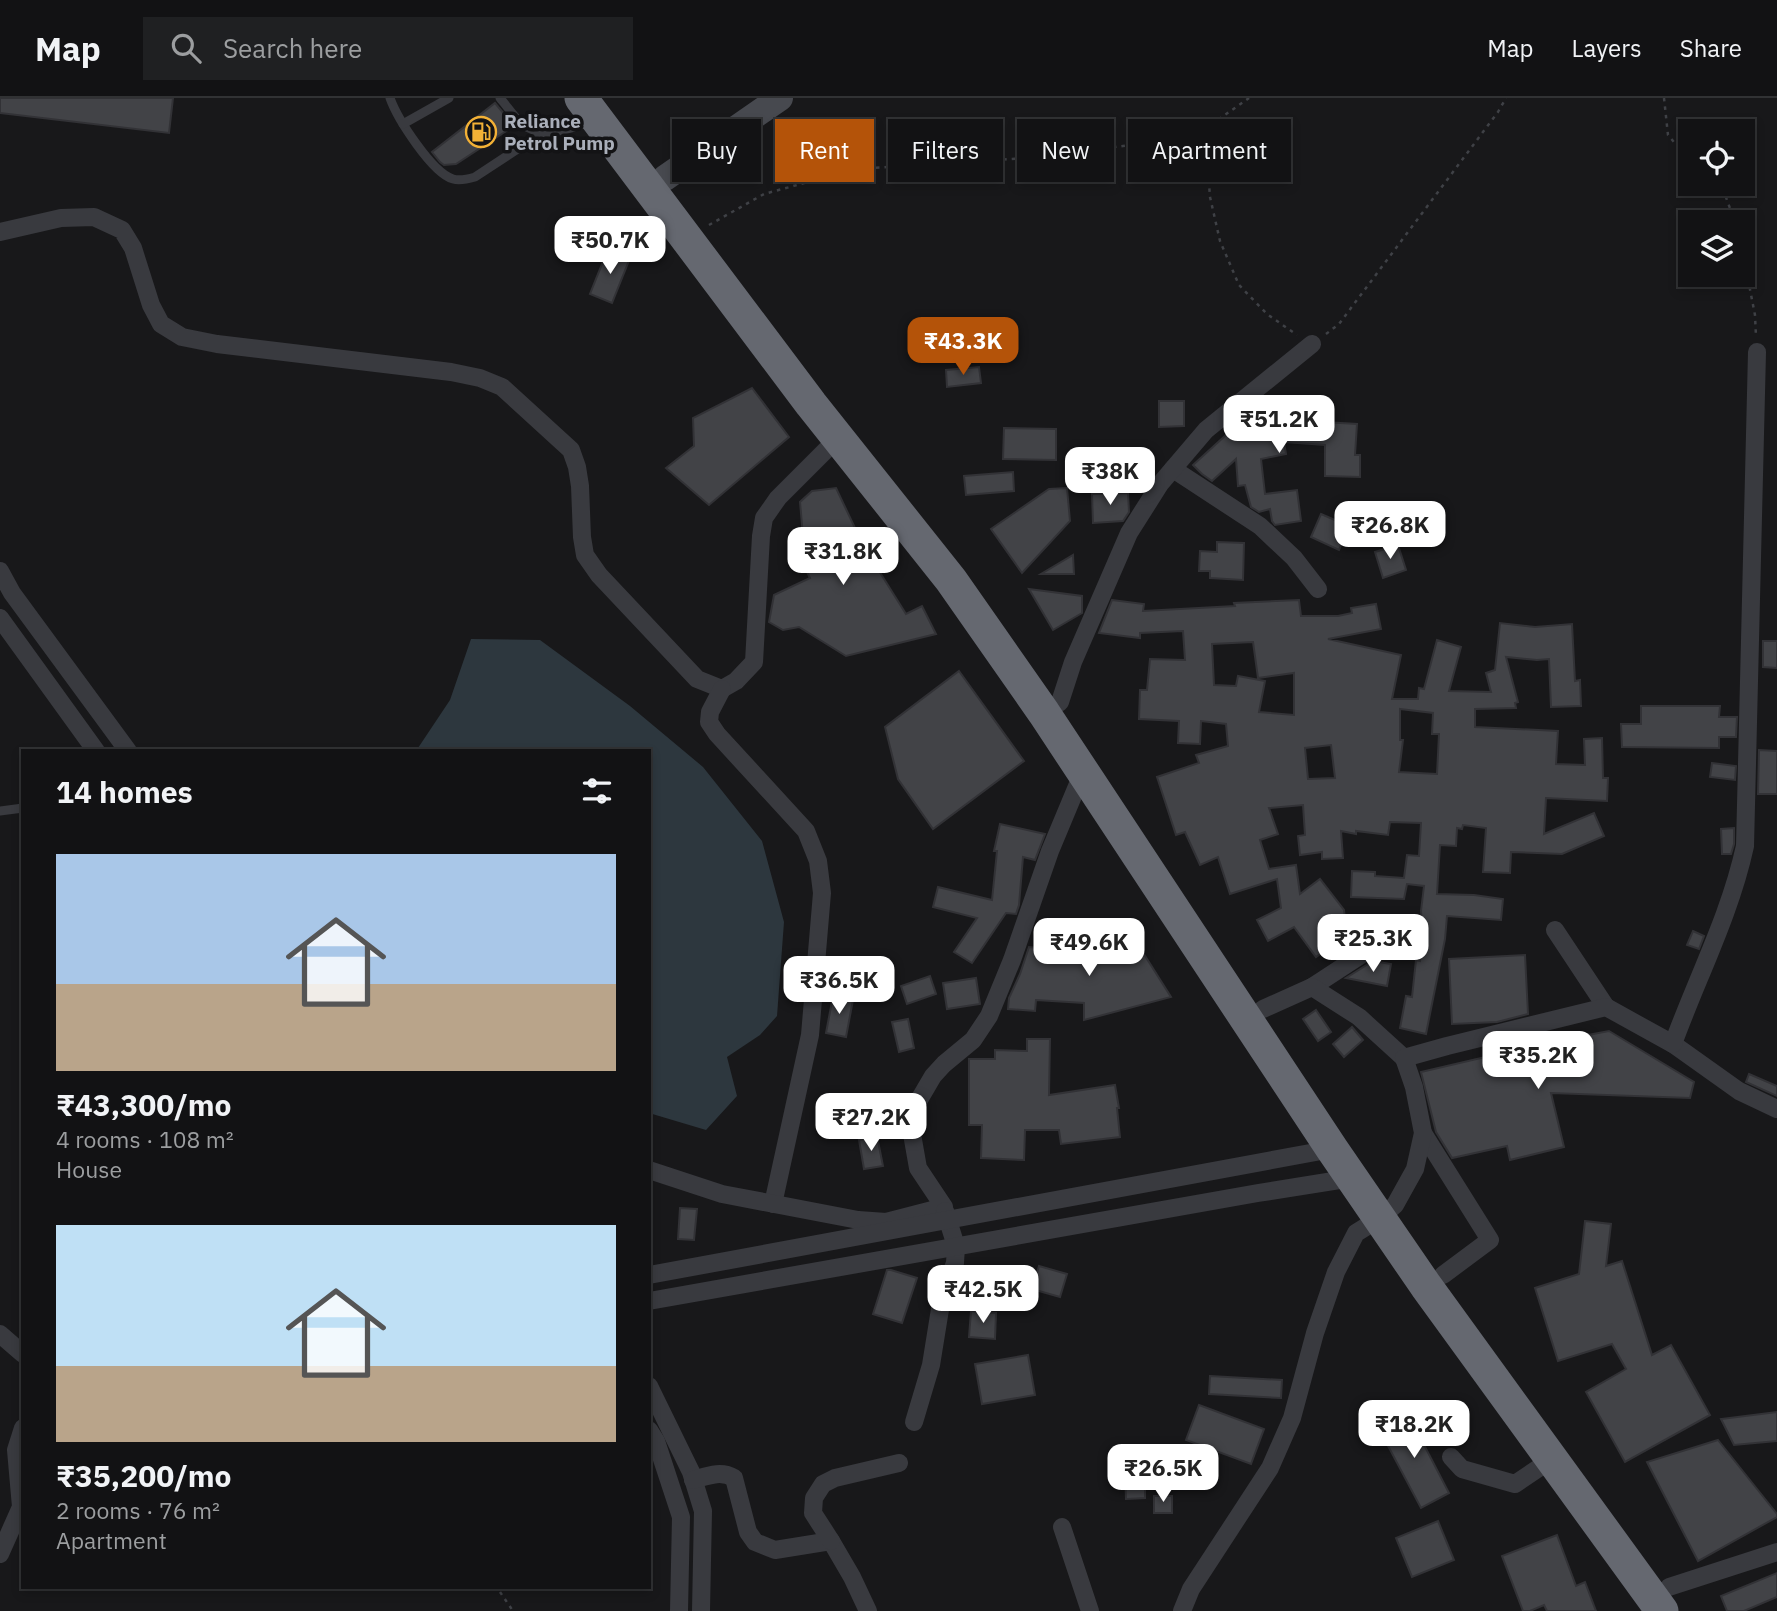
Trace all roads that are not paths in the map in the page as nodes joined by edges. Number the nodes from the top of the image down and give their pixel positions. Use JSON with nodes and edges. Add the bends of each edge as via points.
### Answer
{"nodes":[{"id":1,"x":390,"y":98,"type":"edge"},
{"id":2,"x":449,"y":98,"type":"edge"},
{"id":3,"x":500,"y":98,"type":"edge"},
{"id":4,"x":780,"y":98,"type":"edge"},
{"id":5,"x":594,"y":105,"type":"edge"},
{"id":6,"x":403,"y":124,"type":"junction"},
{"id":7,"x":545,"y":131,"type":"junction"},
{"id":8,"x":665,"y":178,"type":"junction"},
{"id":9,"x":0,"y":232,"type":"edge"},
{"id":10,"x":1312,"y":344,"type":"road end"},
{"id":11,"x":1756,"y":352,"type":"road end"},
{"id":12,"x":838,"y":438,"type":"junction"},
{"id":13,"x":1173,"y":469,"type":"junction"},
{"id":14,"x":0,"y":571,"type":"edge"},
{"id":15,"x":1318,"y":589,"type":"dead end"},
{"id":16,"x":0,"y":618,"type":"edge"},
{"id":17,"x":722,"y":689,"type":"junction"},
{"id":18,"x":1052,"y":708,"type":"junction"},
{"id":19,"x":95,"y":749,"type":"edge"},
{"id":20,"x":127,"y":749,"type":"edge"},
{"id":21,"x":1083,"y":772,"type":"junction"},
{"id":22,"x":21,"y":808,"type":"edge"},
{"id":23,"x":0,"y":811,"type":"edge"},
{"id":24,"x":1145,"y":849,"type":"junction"},
{"id":25,"x":1411,"y":924,"type":"dead end"},
{"id":26,"x":1555,"y":930,"type":"dead end"},
{"id":27,"x":1312,"y":987,"type":"junction"},
{"id":28,"x":1606,"y":1007,"type":"junction"},
{"id":29,"x":1263,"y":1009,"type":"junction"},
{"id":30,"x":1673,"y":1044,"type":"junction"},
{"id":31,"x":1404,"y":1058,"type":"junction"},
{"id":32,"x":1777,"y":1109,"type":"edge"},
{"id":33,"x":1423,"y":1133,"type":"junction"},
{"id":34,"x":1332,"y":1149,"type":"junction"},
{"id":35,"x":651,"y":1171,"type":"edge"},
{"id":36,"x":1352,"y":1178,"type":"junction"},
{"id":37,"x":773,"y":1204,"type":"junction"},
{"id":38,"x":1387,"y":1211,"type":"junction"},
{"id":39,"x":945,"y":1214,"type":"junction"},
{"id":40,"x":956,"y":1246,"type":"junction"},
{"id":41,"x":651,"y":1275,"type":"edge"},
{"id":42,"x":1443,"y":1275,"type":"junction"},
{"id":43,"x":942,"y":1297,"type":"junction"},
{"id":44,"x":1025,"y":1299,"type":"dead end"},
{"id":45,"x":651,"y":1301,"type":"edge"},
{"id":46,"x":0,"y":1334,"type":"edge"},
{"id":47,"x":21,"y":1352,"type":"edge"},
{"id":48,"x":651,"y":1390,"type":"edge"},
{"id":49,"x":914,"y":1422,"type":"dead end"},
{"id":50,"x":21,"y":1432,"type":"edge"},
{"id":51,"x":651,"y":1433,"type":"edge"},
{"id":52,"x":13,"y":1448,"type":"edge"},
{"id":53,"x":1451,"y":1457,"type":"dead end"},
{"id":54,"x":1552,"y":1459,"type":"junction"},
{"id":55,"x":899,"y":1463,"type":"dead end"},
{"id":56,"x":693,"y":1480,"type":"junction"},
{"id":57,"x":1588,"y":1491,"type":"junction"},
{"id":58,"x":21,"y":1500,"type":"edge"},
{"id":59,"x":21,"y":1509,"type":"edge"},
{"id":60,"x":1062,"y":1527,"type":"dead end"},
{"id":61,"x":831,"y":1541,"type":"junction"},
{"id":62,"x":1777,"y":1552,"type":"edge"},
{"id":63,"x":0,"y":1554,"type":"edge"},
{"id":64,"x":1665,"y":1604,"type":"edge"},
{"id":65,"x":680,"y":1611,"type":"edge"},
{"id":66,"x":701,"y":1611,"type":"edge"},
{"id":67,"x":868,"y":1611,"type":"edge"},
{"id":68,"x":1090,"y":1611,"type":"edge"},
{"id":69,"x":1182,"y":1611,"type":"edge"}],
"edges":[{"from":1,"to":6,"type":"lane"},
{"from":2,"to":6,"type":"lane"},
{"from":3,"to":7,"type":"lane","via":[[521,123]]},
{"from":4,"to":8,"type":"street"},
{"from":5,"to":7,"type":"lane","via":[[567,131]]},
{"from":5,"to":8,"type":"highway"},
{"from":5,"to":12,"type":"highway"},
{"from":6,"to":7,"type":"lane","via":[[442,173],[464,180]]},
{"from":8,"to":18,"type":"highway","via":[[967,569]]},
{"from":9,"to":17,"type":"street","via":[[61,218],[94,217],[122,230],[161,324],[182,337],[451,372],[502,387],[571,450],[580,486],[585,555],[599,575],[697,679]]},
{"from":10,"to":13,"type":"street","via":[[1206,430]]},
{"from":11,"to":30,"type":"street","via":[[1745,846],[1720,925]]},
{"from":12,"to":17,"type":"street","via":[[764,518],[754,662]]},
{"from":12,"to":18,"type":"highway"},
{"from":13,"to":15,"type":"street","via":[[1260,526]]},
{"from":13,"to":18,"type":"street","via":[[1129,533]]},
{"from":14,"to":20,"type":"street"},
{"from":16,"to":19,"type":"street"},
{"from":17,"to":37,"type":"street","via":[[709,722],[806,831],[818,861],[822,893],[810,1035]]},
{"from":18,"to":21,"type":"highway"},
{"from":18,"to":24,"type":"highway"},
{"from":21,"to":24,"type":"highway"},
{"from":21,"to":39,"type":"street","via":[[989,1016],[972,1040],[933,1076],[909,1117],[918,1168]]},
{"from":22,"to":23,"type":"lane"},
{"from":24,"to":29,"type":"highway"},
{"from":24,"to":34,"type":"highway"},
{"from":25,"to":27,"type":"street"},
{"from":26,"to":28,"type":"street"},
{"from":27,"to":29,"type":"street"},
{"from":27,"to":31,"type":"street","via":[[1359,1017]]},
{"from":28,"to":30,"type":"street"},
{"from":28,"to":31,"type":"street"},
{"from":29,"to":38,"type":"highway"},
{"from":30,"to":32,"type":"street","via":[[1739,1091]]},
{"from":31,"to":33,"type":"street"},
{"from":33,"to":38,"type":"street","via":[[1415,1169]]},
{"from":33,"to":42,"type":"street","via":[[1490,1240]]},
{"from":34,"to":36,"type":"highway"},
{"from":34,"to":39,"type":"street"},
{"from":35,"to":37,"type":"street","via":[[722,1194]]},
{"from":36,"to":38,"type":"highway"},
{"from":36,"to":40,"type":"street"},
{"from":37,"to":39,"type":"street","via":[[886,1222]]},
{"from":38,"to":42,"type":"highway"},
{"from":38,"to":54,"type":"highway","via":[[1426,1286]]},
{"from":38,"to":69,"type":"street","via":[[1356,1233],[1336,1272],[1292,1418],[1270,1468],[1191,1589]]},
{"from":39,"to":40,"type":"street"},
{"from":39,"to":41,"type":"street"},
{"from":40,"to":43,"type":"street","via":[[955,1264]]},
{"from":40,"to":45,"type":"street"},
{"from":42,"to":57,"type":"highway"},
{"from":43,"to":44,"type":"street"},
{"from":43,"to":49,"type":"street","via":[[931,1365]]},
{"from":46,"to":47,"type":"street"},
{"from":48,"to":56,"type":"street"},
{"from":50,"to":52,"type":"street"},
{"from":51,"to":65,"type":"street","via":[[681,1517]]},
{"from":52,"to":58,"type":"street"},
{"from":53,"to":54,"type":"street","via":[[1462,1469],[1514,1484]]},
{"from":54,"to":57,"type":"highway"},
{"from":55,"to":61,"type":"street","via":[[823,1484],[814,1498],[813,1513]]},
{"from":56,"to":61,"type":"street","via":[[728,1474],[734,1478],[748,1532],[755,1542],[775,1550]]},
{"from":56,"to":66,"type":"street","via":[[703,1511]]},
{"from":57,"to":64,"type":"highway"},
{"from":59,"to":63,"type":"street"},
{"from":60,"to":68,"type":"street"},
{"from":61,"to":67,"type":"street"},
{"from":62,"to":64,"type":"street"}]}
